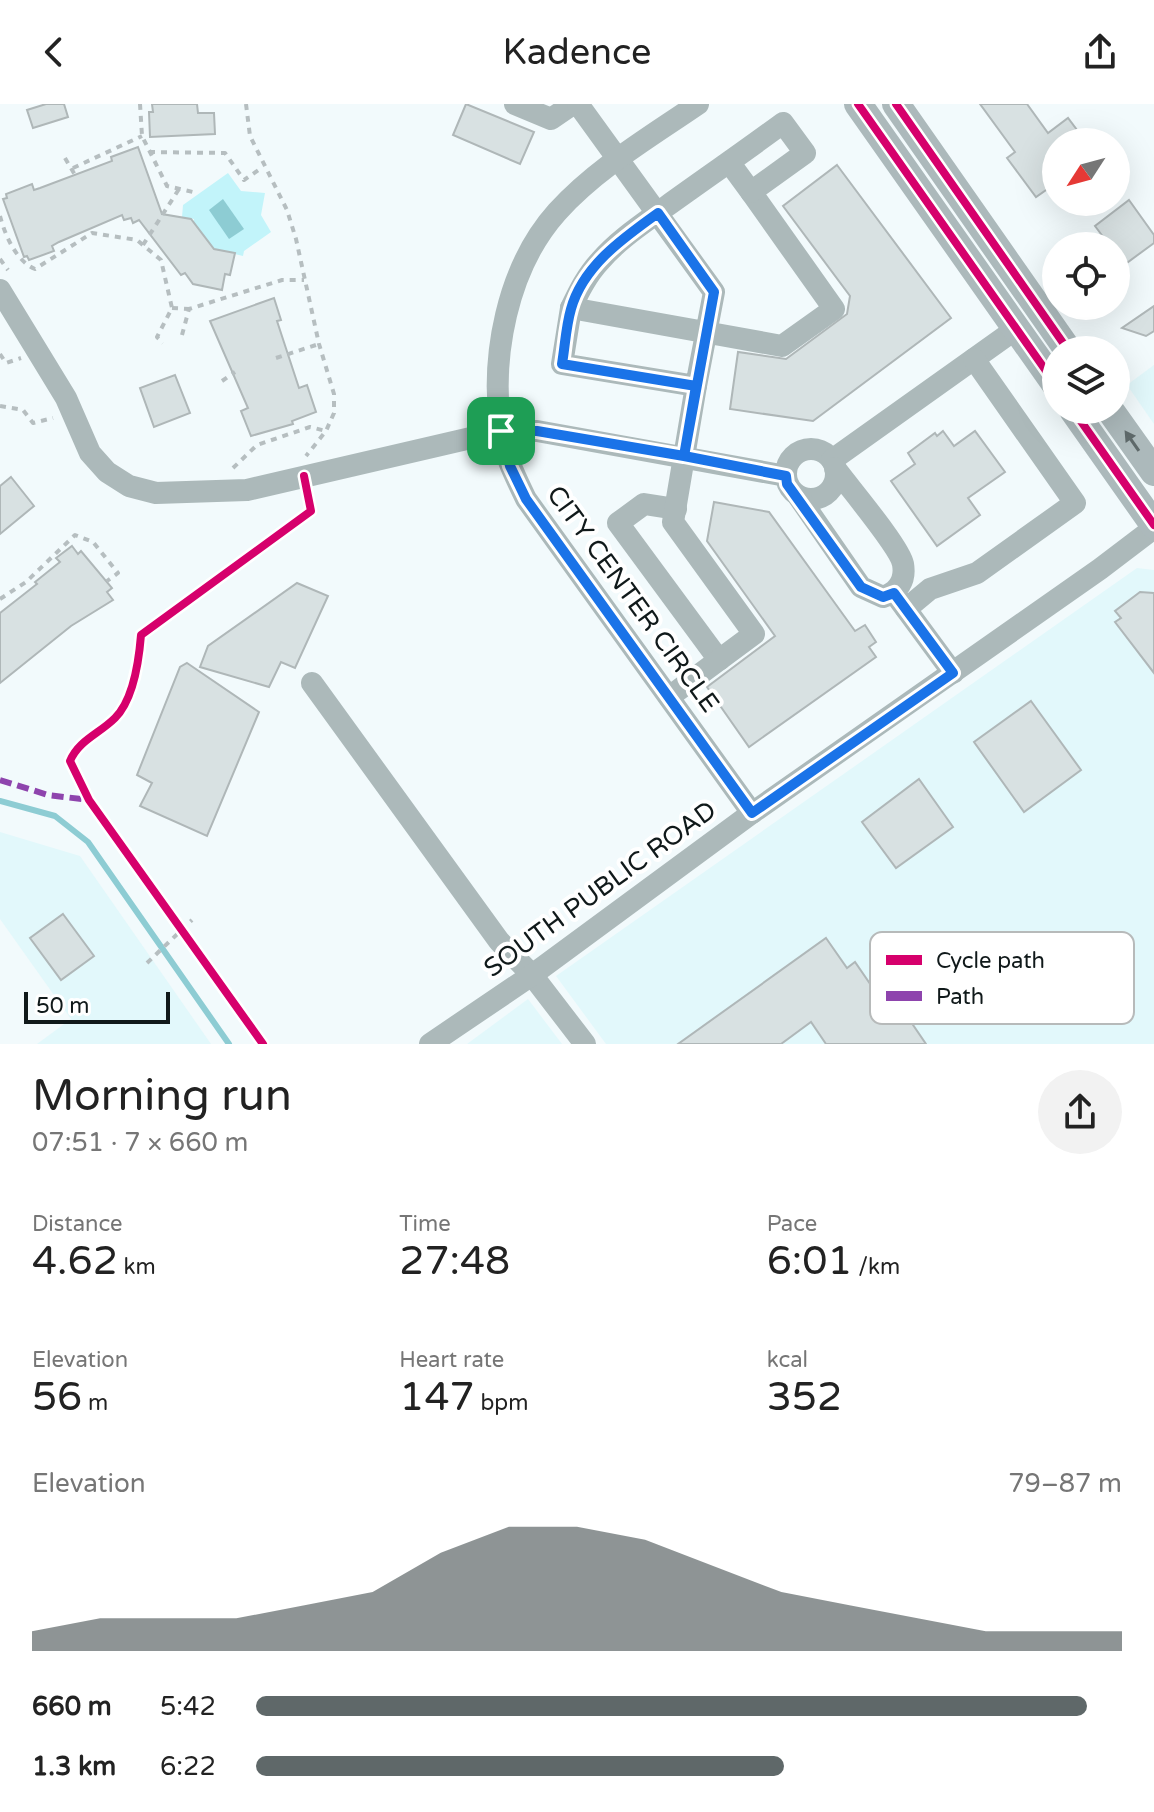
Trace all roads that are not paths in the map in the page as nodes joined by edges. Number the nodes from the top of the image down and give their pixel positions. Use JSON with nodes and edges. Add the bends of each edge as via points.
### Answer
{"nodes":[{"id":1,"x":515,"y":104,"type":"edge"},
{"id":2,"x":576,"y":104,"type":"edge"},
{"id":3,"x":698,"y":104,"type":"edge"},
{"id":4,"x":858,"y":104,"type":"edge"},
{"id":5,"x":896,"y":104,"type":"edge"},
{"id":6,"x":619,"y":159,"type":"junction"},
{"id":7,"x":729,"y":162,"type":"junction"},
{"id":8,"x":751,"y":192,"type":"junction"},
{"id":9,"x":658,"y":213,"type":"junction"},
{"id":10,"x":0,"y":290,"type":"edge"},
{"id":11,"x":571,"y":308,"type":"junction"},
{"id":12,"x":1016,"y":329,"type":"junction"},
{"id":13,"x":706,"y":331,"type":"junction"},
{"id":14,"x":1058,"y":336,"type":"edge"},
{"id":15,"x":974,"y":359,"type":"junction"},
{"id":16,"x":1042,"y":365,"type":"edge"},
{"id":17,"x":696,"y":386,"type":"junction"},
{"id":18,"x":1083,"y":424,"type":"edge"},
{"id":19,"x":1120,"y":424,"type":"edge"},
{"id":20,"x":501,"y":431,"type":"junction"},
{"id":21,"x":684,"y":456,"type":"junction"},
{"id":22,"x":833,"y":464,"type":"junction"},
{"id":23,"x":1154,"y":472,"type":"edge"},
{"id":24,"x":786,"y":476,"type":"junction"},
{"id":25,"x":798,"y":496,"type":"junction"},
{"id":26,"x":676,"y":509,"type":"junction"},
{"id":27,"x":1154,"y":526,"type":"edge"},
{"id":28,"x":900,"y":601,"type":"junction"},
{"id":29,"x":719,"y":660,"type":"junction"},
{"id":30,"x":953,"y":673,"type":"junction"},
{"id":31,"x":312,"y":683,"type":"dead end"},
{"id":32,"x":669,"y":697,"type":"junction"},
{"id":33,"x":752,"y":813,"type":"junction"},
{"id":34,"x":532,"y":975,"type":"junction"},
{"id":35,"x":430,"y":1044,"type":"edge"},
{"id":36,"x":585,"y":1044,"type":"edge"}],
"edges":[{"from":1,"to":2,"type":"street","via":[[551,119]]},
{"from":2,"to":6,"type":"street"},
{"from":3,"to":6,"type":"street","name":"CITY CENTER CIRCLE"},
{"from":4,"to":12,"type":"main road"},
{"from":5,"to":14,"type":"main road"},
{"from":6,"to":9,"type":"street"},
{"from":6,"to":20,"type":"street","name":"CITY CENTER CIRCLE","via":[[558,212],[523,265],[501,338]]},
{"from":7,"to":8,"type":"street"},
{"from":7,"to":8,"type":"street","via":[[783,123],[805,153]]},
{"from":7,"to":9,"type":"street"},
{"from":8,"to":13,"type":"street","via":[[834,309],[782,346]]},
{"from":9,"to":11,"type":"street","via":[[599,261]]},
{"from":9,"to":13,"type":"street","via":[[714,292]]},
{"from":10,"to":20,"type":"street","via":[[66,398],[90,453],[129,486],[156,493],[247,490]]},
{"from":11,"to":13,"type":"street"},
{"from":11,"to":17,"type":"street","via":[[562,364]]},
{"from":12,"to":15,"type":"street"},
{"from":12,"to":16,"type":"main road"},
{"from":13,"to":17,"type":"street"},
{"from":15,"to":22,"type":"street"},
{"from":15,"to":28,"type":"street","via":[[1075,503],[977,573]]},
{"from":17,"to":21,"type":"street"},
{"from":18,"to":27,"type":"main road"},
{"from":23,"to":19,"type":"main road","one_way":true},
{"from":20,"to":21,"type":"street","via":[[537,431]]},
{"from":20,"to":32,"type":"street","name":"CITY CENTER CIRCLE","via":[[526,499]]},
{"from":21,"to":24,"type":"street"},
{"from":21,"to":26,"type":"street"},
{"from":22,"to":24,"type":"street","via":[[818,450],[802,451],[790,461]]},
{"from":22,"to":25,"type":"street","via":[[834,484],[823,497]]},
{"from":22,"to":28,"type":"street","via":[[903,560]]},
{"from":24,"to":25,"type":"street"},
{"from":25,"to":28,"type":"street","via":[[861,587]]},
{"from":26,"to":29,"type":"street","via":[[673,522],[754,634]]},
{"from":26,"to":29,"type":"street","via":[[644,504],[618,523]]},
{"from":27,"to":30,"type":"street","name":"SOUTH PUBLIC ROAD"},
{"from":28,"to":30,"type":"street"},
{"from":29,"to":32,"type":"street"},
{"from":30,"to":33,"type":"street","name":"SOUTH PUBLIC ROAD"},
{"from":31,"to":34,"type":"street","via":[[499,941]]},
{"from":32,"to":33,"type":"street","name":"CITY CENTER CIRCLE"},
{"from":33,"to":34,"type":"street","name":"SOUTH PUBLIC ROAD"},
{"from":34,"to":35,"type":"street","name":"SOUTH PUBLIC ROAD"},
{"from":34,"to":36,"type":"street"}]}
